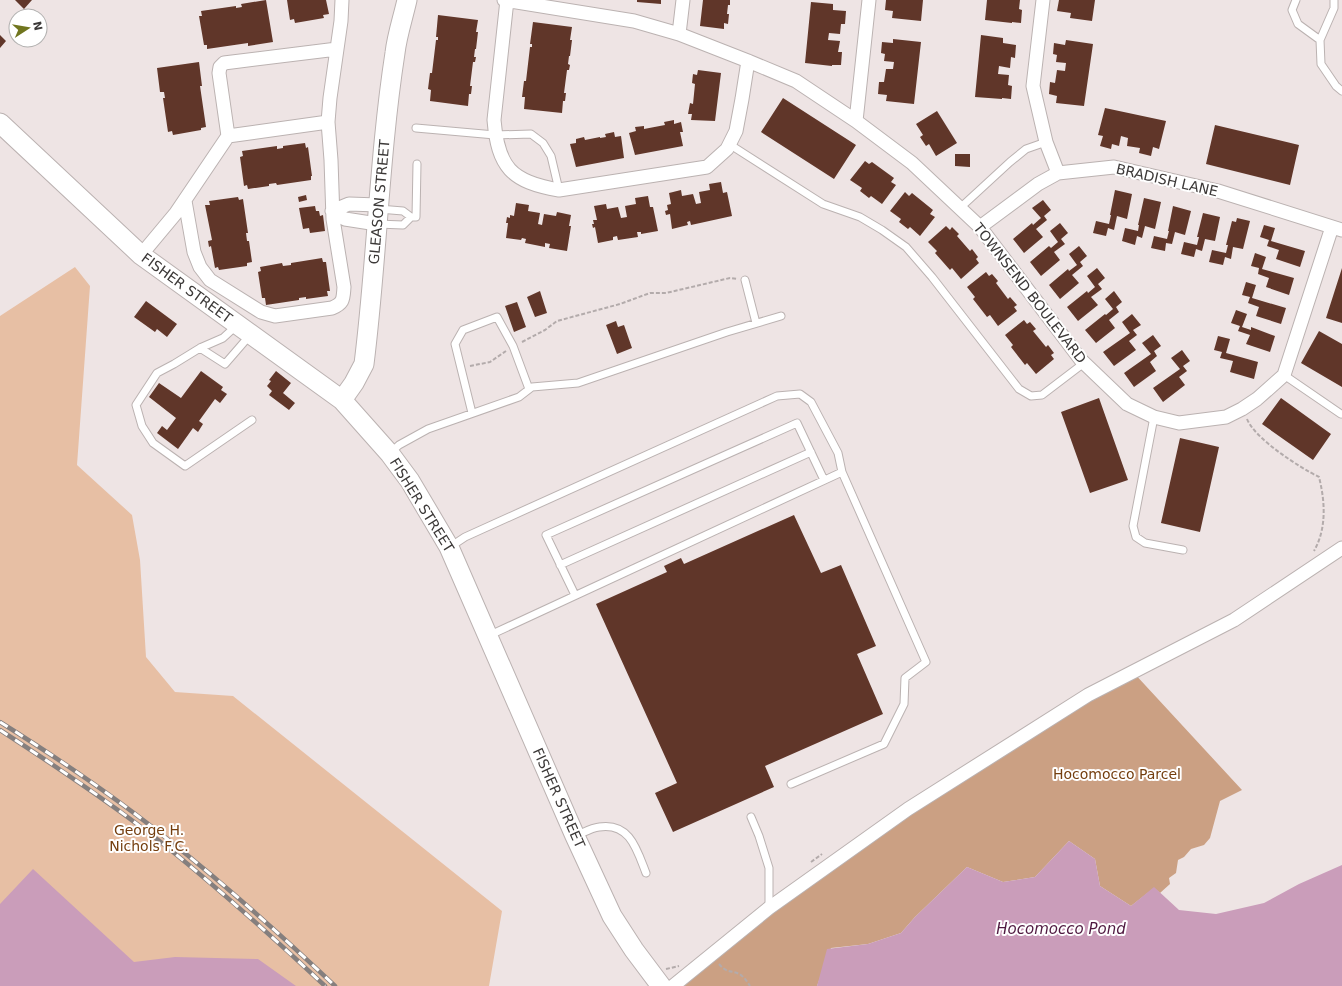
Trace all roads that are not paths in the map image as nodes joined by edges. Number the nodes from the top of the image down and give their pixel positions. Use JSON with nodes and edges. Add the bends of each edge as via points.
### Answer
{"nodes":[{"id":1,"x":342,"y":0,"type":"edge"},
{"id":2,"x":407,"y":0,"type":"edge"},
{"id":3,"x":506,"y":0,"type":"edge"},
{"id":4,"x":683,"y":0,"type":"edge"},
{"id":5,"x":869,"y":0,"type":"edge"},
{"id":6,"x":1043,"y":0,"type":"edge"},
{"id":7,"x":1296,"y":0,"type":"edge"},
{"id":8,"x":1334,"y":0,"type":"edge"},
{"id":9,"x":679,"y":34,"type":"junction"},
{"id":10,"x":1320,"y":40,"type":"junction"},
{"id":11,"x":337,"y":49,"type":"junction"},
{"id":12,"x":748,"y":61,"type":"junction"},
{"id":13,"x":1342,"y":91,"type":"edge"},
{"id":14,"x":856,"y":121,"type":"junction"},
{"id":15,"x":328,"y":122,"type":"junction"},
{"id":16,"x":0,"y":123,"type":"edge"},
{"id":17,"x":416,"y":128,"type":"dead end"},
{"id":18,"x":495,"y":135,"type":"junction"},
{"id":19,"x":228,"y":136,"type":"junction"},
{"id":20,"x":1046,"y":142,"type":"junction"},
{"id":21,"x":729,"y":144,"type":"junction"},
{"id":22,"x":417,"y":164,"type":"dead end"},
{"id":23,"x":1058,"y":174,"type":"junction"},
{"id":24,"x":559,"y":190,"type":"junction"},
{"id":25,"x":185,"y":201,"type":"junction"},
{"id":26,"x":960,"y":208,"type":"junction"},
{"id":27,"x":332,"y":211,"type":"junction"},
{"id":28,"x":377,"y":212,"type":"junction"},
{"id":29,"x":411,"y":217,"type":"junction"},
{"id":30,"x":980,"y":227,"type":"junction"},
{"id":31,"x":1337,"y":229,"type":"edge"},
{"id":32,"x":141,"y":255,"type":"junction"},
{"id":33,"x":745,"y":280,"type":"road end"},
{"id":34,"x":781,"y":316,"type":"dead end"},
{"id":35,"x":756,"y":323,"type":"junction"},
{"id":36,"x":244,"y":329,"type":"junction"},
{"id":37,"x":200,"y":348,"type":"junction"},
{"id":38,"x":1084,"y":363,"type":"junction"},
{"id":39,"x":1284,"y":374,"type":"junction"},
{"id":40,"x":529,"y":389,"type":"junction"},
{"id":41,"x":342,"y":400,"type":"junction"},
{"id":42,"x":472,"y":413,"type":"junction"},
{"id":43,"x":1341,"y":414,"type":"edge"},
{"id":44,"x":1154,"y":417,"type":"junction"},
{"id":45,"x":252,"y":420,"type":"dead end"},
{"id":46,"x":811,"y":452,"type":"junction"},
{"id":47,"x":390,"y":454,"type":"junction"},
{"id":48,"x":842,"y":472,"type":"junction"},
{"id":49,"x":824,"y":480,"type":"junction"},
{"id":50,"x":450,"y":547,"type":"junction"},
{"id":51,"x":1342,"y":548,"type":"edge"},
{"id":52,"x":1182,"y":550,"type":"dead end"},
{"id":53,"x":560,"y":565,"type":"junction"},
{"id":54,"x":574,"y":595,"type":"junction"},
{"id":55,"x":488,"y":636,"type":"junction"},
{"id":56,"x":791,"y":784,"type":"dead end"},
{"id":57,"x":751,"y":817,"type":"dead end"},
{"id":58,"x":575,"y":836,"type":"junction"},
{"id":59,"x":646,"y":873,"type":"dead end"},
{"id":60,"x":769,"y":908,"type":"junction"},
{"id":61,"x":658,"y":982,"type":"edge"},
{"id":62,"x":673,"y":986,"type":"edge"}],
"edges":[{"from":1,"to":11,"type":"street"},
{"from":2,"to":28,"type":"street","name":"GLEASON STREET","via":[[395,52]]},
{"from":3,"to":9,"type":"street","name":"TOWNSEND BOULEVARD","via":[[634,21]]},
{"from":3,"to":18,"type":"street","via":[[494,120]]},
{"from":4,"to":9,"type":"street"},
{"from":5,"to":14,"type":"street"},
{"from":6,"to":20,"type":"street","via":[[1033,86]]},
{"from":7,"to":10,"type":"lane","via":[[1292,10],[1298,24]]},
{"from":8,"to":10,"type":"lane","via":[[1334,8]]},
{"from":9,"to":12,"type":"street","name":"TOWNSEND BOULEVARD"},
{"from":10,"to":13,"type":"lane","via":[[1321,64]]},
{"from":11,"to":15,"type":"street"},
{"from":11,"to":19,"type":"street","via":[[224,63],[219,73]]},
{"from":12,"to":14,"type":"street","name":"TOWNSEND BOULEVARD","via":[[796,81]]},
{"from":12,"to":21,"type":"street","via":[[736,131]]},
{"from":14,"to":26,"type":"street","name":"TOWNSEND BOULEVARD","via":[[912,163]]},
{"from":15,"to":19,"type":"street"},
{"from":15,"to":27,"type":"street"},
{"from":16,"to":32,"type":"street","name":"FISHER STREET"},
{"from":17,"to":18,"type":"lane"},
{"from":18,"to":24,"type":"street","via":[[502,159],[513,174],[538,187]]},
{"from":18,"to":24,"type":"lane","via":[[531,134],[544,143],[551,156]]},
{"from":19,"to":25,"type":"street"},
{"from":20,"to":23,"type":"street"},
{"from":20,"to":26,"type":"lane","via":[[1026,149]]},
{"from":21,"to":24,"type":"street","via":[[727,149],[707,167]]},
{"from":21,"to":38,"type":"lane","via":[[823,204],[860,217],[906,247],[1019,389],[1031,396],[1042,395]]},
{"from":22,"to":29,"type":"lane","via":[[416,217]]},
{"from":23,"to":30,"type":"street","name":"BRADISH LANE","via":[[1038,184]]},
{"from":23,"to":31,"type":"street","name":"BRADISH LANE","via":[[1114,167],[1218,191]]},
{"from":25,"to":27,"type":"street","via":[[194,252],[200,267],[210,280],[261,312],[275,316],[332,308],[340,304],[344,298]]},
{"from":25,"to":32,"type":"street"},
{"from":26,"to":30,"type":"street","name":"TOWNSEND BOULEVARD"},
{"from":27,"to":28,"type":"street","via":[[349,204]]},
{"from":27,"to":28,"type":"street","via":[[345,219]]},
{"from":28,"to":29,"type":"lane","via":[[404,211]]},
{"from":28,"to":29,"type":"lane","via":[[403,225]]},
{"from":28,"to":41,"type":"street","name":"GLEASON STREET","via":[[364,364]]},
{"from":30,"to":38,"type":"street","name":"TOWNSEND BOULEVARD"},
{"from":31,"to":39,"type":"street"},
{"from":32,"to":36,"type":"street","name":"FISHER STREET"},
{"from":33,"to":35,"type":"lane"},
{"from":34,"to":35,"type":"lane"},
{"from":35,"to":40,"type":"lane","via":[[578,383]]},
{"from":36,"to":37,"type":"lane"},
{"from":36,"to":37,"type":"lane","via":[[225,364]]},
{"from":36,"to":41,"type":"street","name":"FISHER STREET"},
{"from":37,"to":45,"type":"lane","via":[[157,373],[136,405],[142,426],[152,443],[185,466]]},
{"from":38,"to":44,"type":"street","name":"TOWNSEND BOULEVARD","via":[[1127,404]]},
{"from":39,"to":43,"type":"lane"},
{"from":39,"to":44,"type":"street","name":"TOWNSEND BOULEVARD","via":[[1257,398],[1226,417],[1179,423]]},
{"from":40,"to":42,"type":"lane","via":[[519,397]]},
{"from":40,"to":42,"type":"lane","via":[[513,346],[497,317],[463,330],[456,344]]},
{"from":41,"to":47,"type":"street","name":"FISHER STREET"},
{"from":42,"to":47,"type":"lane","via":[[428,429],[399,445]]},
{"from":44,"to":52,"type":"lane","via":[[1133,526],[1136,536],[1145,543]]},
{"from":46,"to":49,"type":"lane"},
{"from":46,"to":53,"type":"lane"},
{"from":46,"to":53,"type":"lane","via":[[797,423],[546,535]]},
{"from":47,"to":50,"type":"street","name":"FISHER STREET","via":[[410,481]]},
{"from":48,"to":49,"type":"lane"},
{"from":48,"to":50,"type":"lane","via":[[838,453],[811,402],[800,394],[777,396],[465,537]]},
{"from":48,"to":56,"type":"lane","via":[[926,662],[905,678],[904,704],[884,744]]},
{"from":49,"to":54,"type":"lane"},
{"from":50,"to":55,"type":"street","name":"FISHER STREET"},
{"from":51,"to":60,"type":"street","via":[[1234,620],[1081,699],[908,809]]},
{"from":53,"to":54,"type":"lane"},
{"from":54,"to":55,"type":"lane"},
{"from":55,"to":58,"type":"street","name":"FISHER STREET"},
{"from":57,"to":60,"type":"lane","via":[[769,868]]},
{"from":58,"to":59,"type":"lane","via":[[598,827],[607,826],[620,830],[630,837],[635,845]]},
{"from":58,"to":61,"type":"street","name":"FISHER STREET","via":[[612,916]]},
{"from":60,"to":62,"type":"street"}]}
